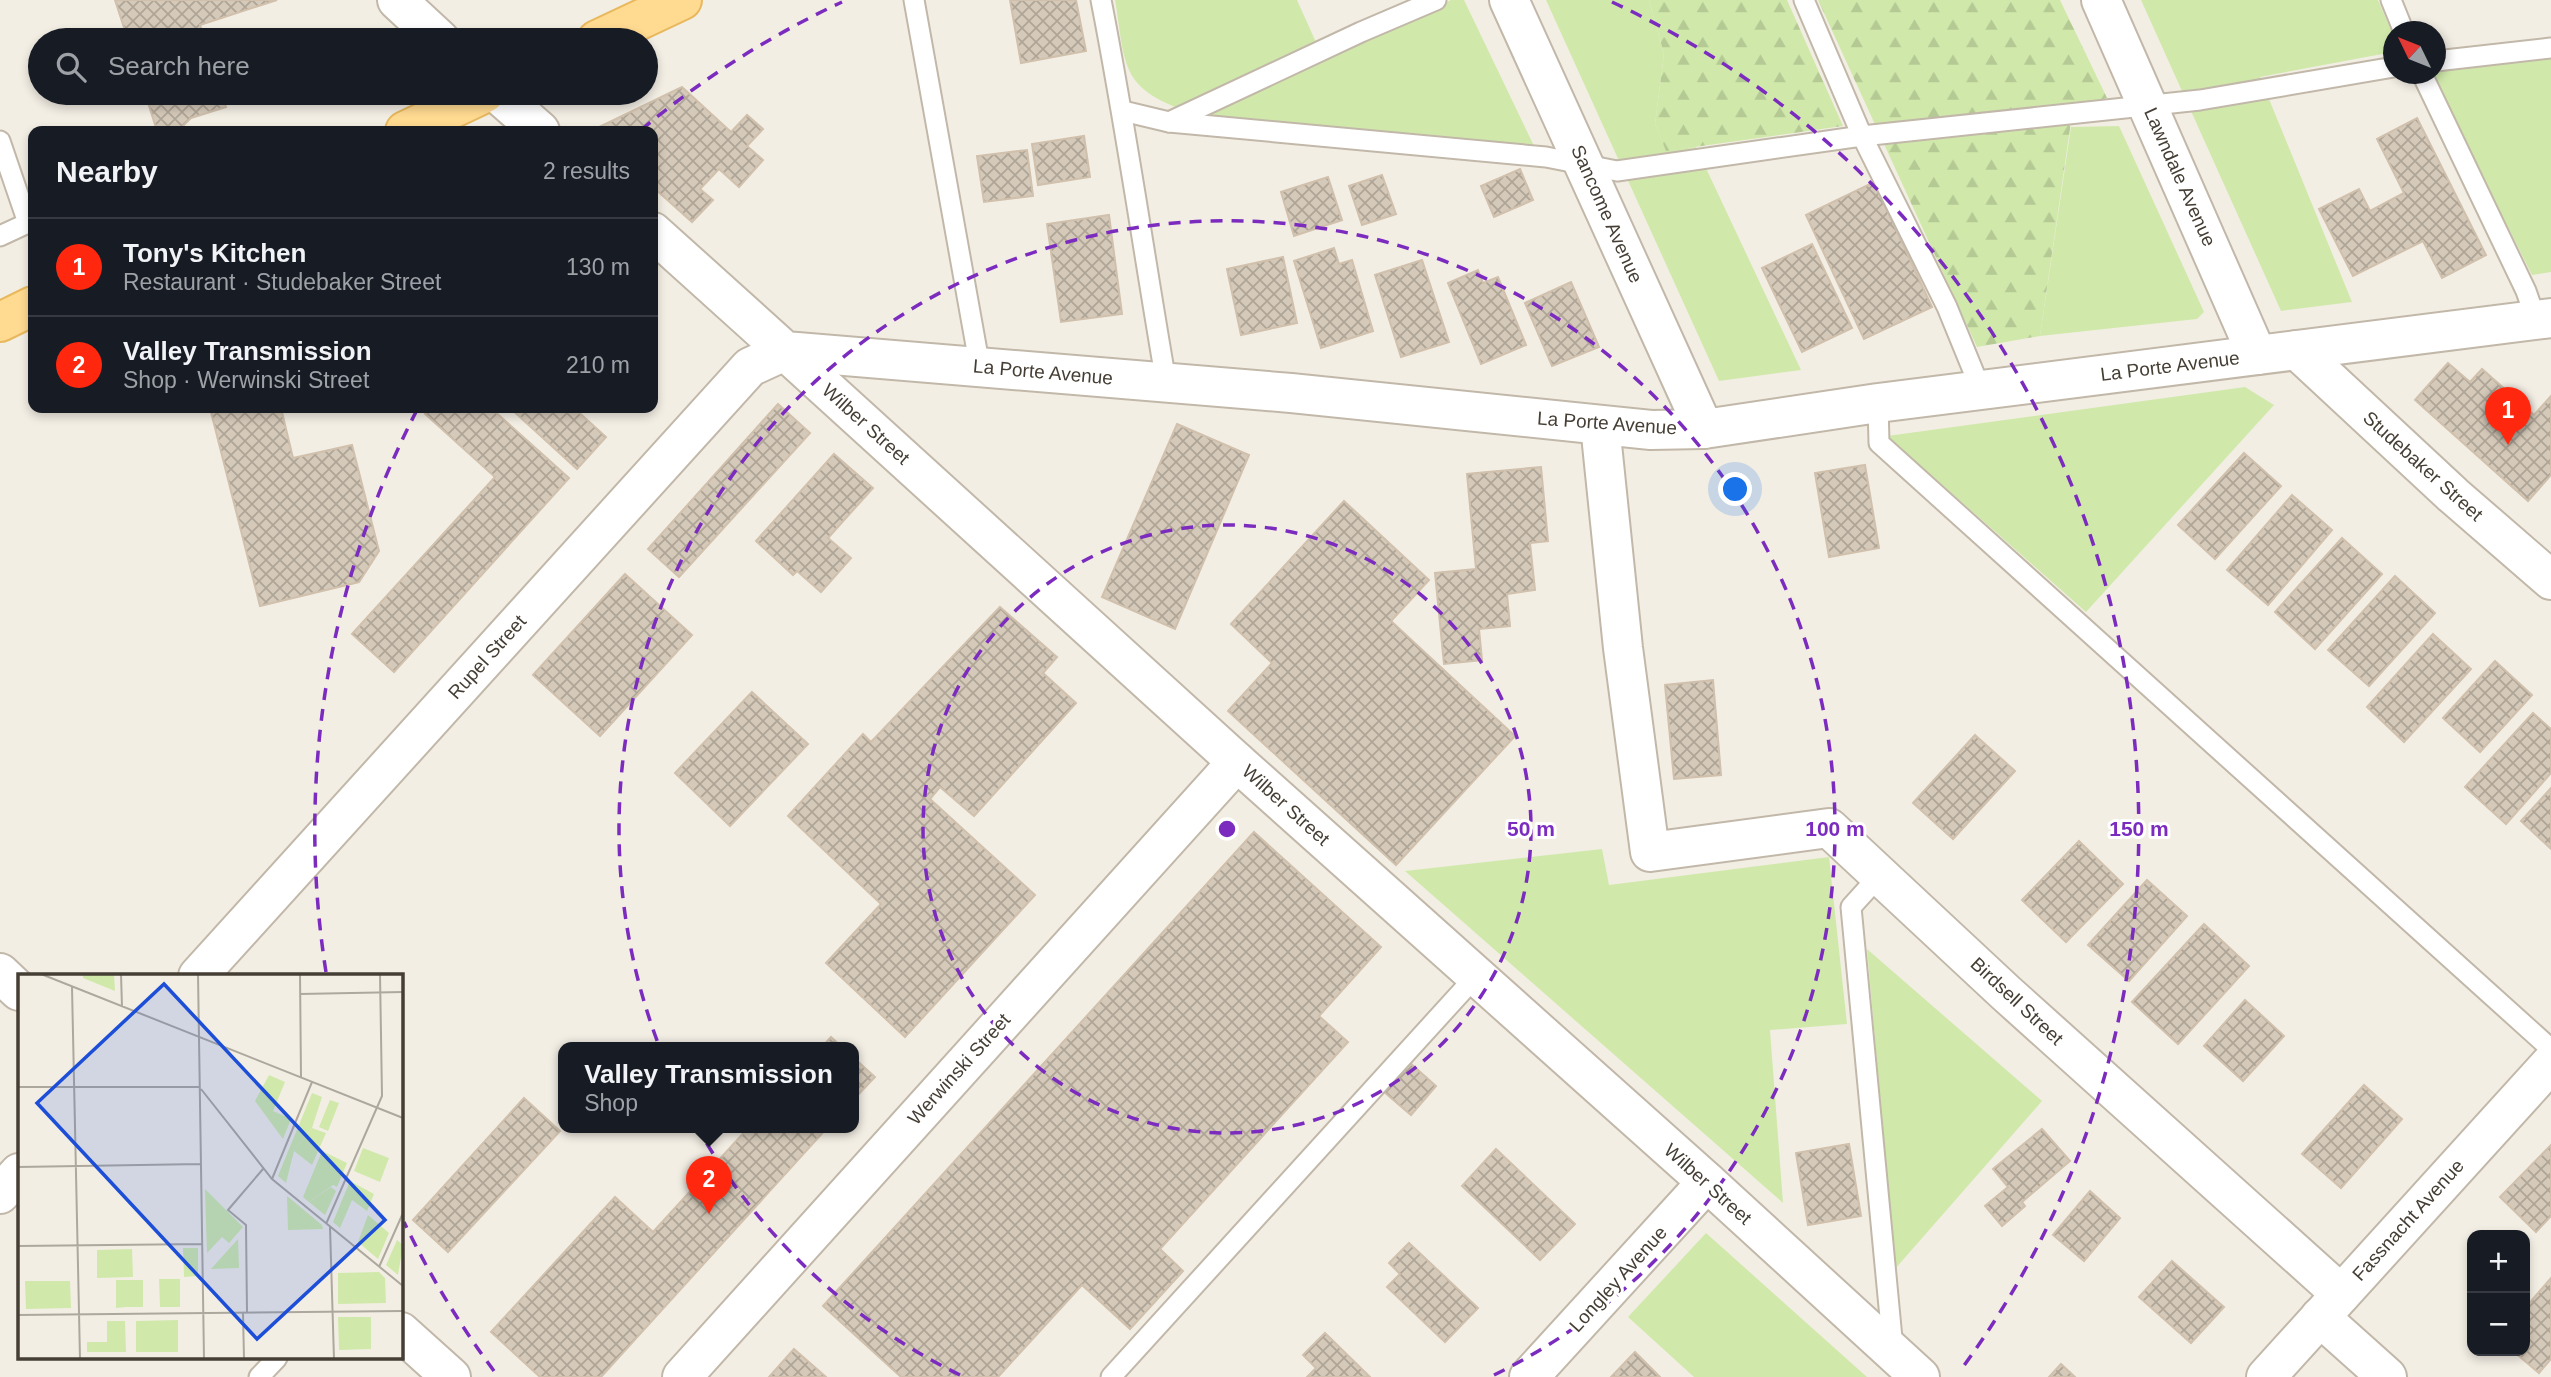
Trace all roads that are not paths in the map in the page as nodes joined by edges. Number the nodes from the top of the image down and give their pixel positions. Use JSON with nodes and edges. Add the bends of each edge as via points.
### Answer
{"nodes":[{"id":1,"x":397,"y":0,"type":"edge"},
{"id":2,"x":682,"y":0,"type":"edge"},
{"id":3,"x":914,"y":0,"type":"edge"},
{"id":4,"x":1101,"y":0,"type":"edge"},
{"id":5,"x":1436,"y":0,"type":"edge"},
{"id":6,"x":1509,"y":0,"type":"edge"},
{"id":7,"x":1804,"y":0,"type":"edge"},
{"id":8,"x":2101,"y":0,"type":"edge"},
{"id":9,"x":2391,"y":0,"type":"edge"},
{"id":10,"x":2400,"y":21,"type":"edge"},
{"id":11,"x":427,"y":28,"type":"edge"},
{"id":12,"x":622,"y":28,"type":"edge"},
{"id":13,"x":2551,"y":48,"type":"edge"},
{"id":14,"x":2446,"y":60,"type":"edge"},
{"id":15,"x":2383,"y":69,"type":"edge"},
{"id":16,"x":2427,"y":84,"type":"edge"},
{"id":17,"x":460,"y":105,"type":"edge"},
{"id":18,"x":511,"y":105,"type":"edge"},
{"id":19,"x":2149,"y":107,"type":"junction"},
{"id":20,"x":1123,"y":111,"type":"junction"},
{"id":21,"x":1169,"y":122,"type":"junction"},
{"id":22,"x":416,"y":126,"type":"edge"},
{"id":23,"x":534,"y":126,"type":"edge"},
{"id":24,"x":1862,"y":136,"type":"junction"},
{"id":25,"x":0,"y":141,"type":"edge"},
{"id":26,"x":1585,"y":164,"type":"junction"},
{"id":27,"x":0,"y":236,"type":"edge"},
{"id":28,"x":658,"y":237,"type":"edge"},
{"id":29,"x":28,"y":308,"type":"edge"},
{"id":30,"x":2544,"y":319,"type":"edge"},
{"id":31,"x":0,"y":322,"type":"edge"},
{"id":32,"x":2297,"y":350,"type":"junction"},
{"id":33,"x":785,"y":351,"type":"junction"},
{"id":34,"x":2258,"y":355,"type":"junction"},
{"id":35,"x":980,"y":368,"type":"junction"},
{"id":36,"x":1166,"y":382,"type":"junction"},
{"id":37,"x":1981,"y":390,"type":"junction"},
{"id":38,"x":1878,"y":403,"type":"junction"},
{"id":39,"x":1600,"y":425,"type":"junction"},
{"id":40,"x":1704,"y":429,"type":"junction"},
{"id":41,"x":2551,"y":580,"type":"edge"},
{"id":42,"x":1237,"y":762,"type":"junction"},
{"id":43,"x":1880,"y":875,"type":"junction"},
{"id":44,"x":0,"y":973,"type":"edge"},
{"id":45,"x":200,"y":974,"type":"edge"},
{"id":46,"x":1476,"y":976,"type":"junction"},
{"id":47,"x":18,"y":989,"type":"edge"},
{"id":48,"x":2551,"y":1049,"type":"edge"},
{"id":49,"x":2551,"y":1063,"type":"edge"},
{"id":50,"x":18,"y":1174,"type":"edge"},
{"id":51,"x":1707,"y":1182,"type":"junction"},
{"id":52,"x":0,"y":1194,"type":"edge"},
{"id":53,"x":2330,"y":1306,"type":"junction"},
{"id":54,"x":402,"y":1333,"type":"edge"},
{"id":55,"x":275,"y":1360,"type":"edge"},
{"id":56,"x":1900,"y":1367,"type":"edge"},
{"id":57,"x":259,"y":1377,"type":"edge"},
{"id":58,"x":451,"y":1377,"type":"edge"},
{"id":59,"x":681,"y":1377,"type":"edge"},
{"id":60,"x":1111,"y":1377,"type":"edge"},
{"id":61,"x":1529,"y":1377,"type":"edge"},
{"id":62,"x":2266,"y":1377,"type":"edge"},
{"id":63,"x":2387,"y":1377,"type":"edge"}],
"edges":[{"from":1,"to":11,"type":"street"},
{"from":2,"to":12,"type":"main road"},
{"from":3,"to":35,"type":"lane"},
{"from":4,"to":20,"type":"lane"},
{"from":5,"to":21,"type":"lane"},
{"from":6,"to":26,"type":"street","name":"Sancome Avenue"},
{"from":7,"to":24,"type":"lane"},
{"from":8,"to":19,"type":"street","name":"Lawndale Avenue"},
{"from":9,"to":10,"type":"lane"},
{"from":13,"to":14,"type":"lane"},
{"from":15,"to":19,"type":"lane"},
{"from":16,"to":30,"type":"lane","via":[[2526,291]]},
{"from":17,"to":22,"type":"main road"},
{"from":18,"to":23,"type":"street"},
{"from":19,"to":24,"type":"lane"},
{"from":19,"to":34,"type":"street","name":"Lawndale Avenue"},
{"from":20,"to":21,"type":"lane"},
{"from":20,"to":36,"type":"lane"},
{"from":21,"to":26,"type":"lane"},
{"from":24,"to":26,"type":"lane","via":[[1618,171]]},
{"from":24,"to":37,"type":"lane","via":[[1947,307]]},
{"from":25,"to":27,"type":"lane","via":[[28,223]]},
{"from":26,"to":40,"type":"street","name":"Sancome Avenue"},
{"from":28,"to":33,"type":"street","name":"Wilber Street"},
{"from":29,"to":31,"type":"main road"},
{"from":30,"to":32,"type":"street","name":"La Porte Avenue"},
{"from":32,"to":34,"type":"street","name":"La Porte Avenue"},
{"from":32,"to":41,"type":"street","name":"Studebaker Street"},
{"from":33,"to":35,"type":"street","name":"La Porte Avenue"},
{"from":33,"to":42,"type":"street","name":"Wilber Street"},
{"from":33,"to":45,"type":"street","name":"Rupel Street","via":[[750,367]]},
{"from":34,"to":37,"type":"street","name":"La Porte Avenue"},
{"from":35,"to":36,"type":"street","name":"La Porte Avenue"},
{"from":36,"to":39,"type":"street","name":"La Porte Avenue"},
{"from":37,"to":38,"type":"street","name":"La Porte Avenue"},
{"from":38,"to":40,"type":"street","name":"La Porte Avenue"},
{"from":38,"to":48,"type":"lane","via":[[1879,443]]},
{"from":39,"to":40,"type":"street","name":"La Porte Avenue"},
{"from":39,"to":43,"type":"street","name":"Birdsell Street","via":[[1650,852],[1829,828]]},
{"from":42,"to":46,"type":"street","name":"Wilber Street"},
{"from":42,"to":59,"type":"street","name":"Werwinski Street"},
{"from":43,"to":53,"type":"street","name":"Birdsell Street"},
{"from":43,"to":56,"type":"lane","via":[[1851,907]]},
{"from":44,"to":47,"type":"street"},
{"from":46,"to":51,"type":"street","name":"Wilber Street"},
{"from":46,"to":60,"type":"lane"},
{"from":49,"to":53,"type":"street","name":"Fassnacht Avenue"},
{"from":50,"to":52,"type":"street"},
{"from":51,"to":56,"type":"street","name":"Wilber Street"},
{"from":51,"to":61,"type":"street","name":"Longley Avenue"},
{"from":53,"to":62,"type":"street","name":"Fassnacht Avenue"},
{"from":53,"to":63,"type":"street","name":"Birdsell Street"},
{"from":54,"to":58,"type":"street"},
{"from":55,"to":57,"type":"lane"}]}
